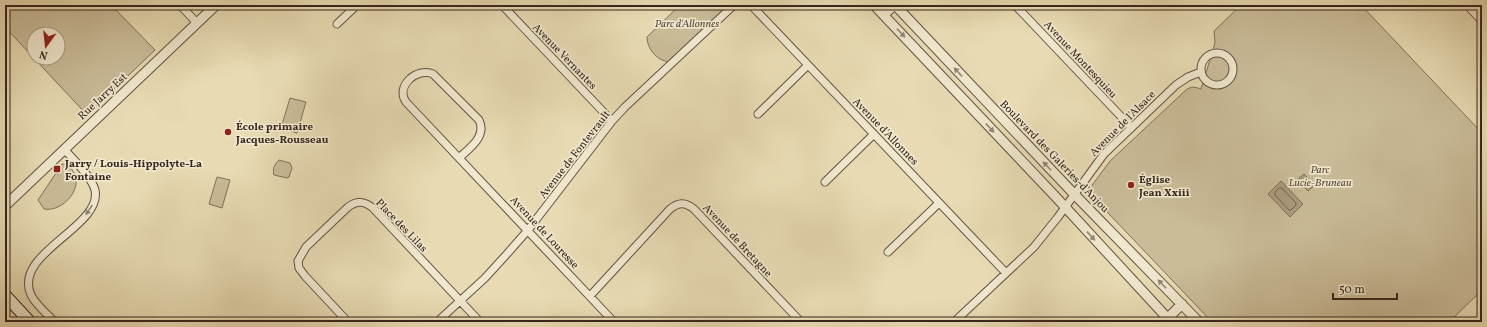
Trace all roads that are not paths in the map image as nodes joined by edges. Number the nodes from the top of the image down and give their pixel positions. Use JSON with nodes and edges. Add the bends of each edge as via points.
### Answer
{"nodes":[{"id":1,"x":180,"y":5,"type":"edge"},
{"id":2,"x":216,"y":5,"type":"edge"},
{"id":3,"x":357,"y":5,"type":"edge"},
{"id":4,"x":502,"y":5,"type":"edge"},
{"id":5,"x":734,"y":5,"type":"edge"},
{"id":6,"x":751,"y":5,"type":"edge"},
{"id":7,"x":874,"y":5,"type":"edge"},
{"id":8,"x":896,"y":5,"type":"edge"},
{"id":9,"x":1015,"y":5,"type":"edge"},
{"id":10,"x":1467,"y":5,"type":"edge"},
{"id":11,"x":884,"y":16,"type":"junction"},
{"id":12,"x":1482,"y":21,"type":"edge"},
{"id":13,"x":197,"y":23,"type":"junction"},
{"id":14,"x":337,"y":24,"type":"dead end"},
{"id":15,"x":808,"y":65,"type":"junction"},
{"id":16,"x":1201,"y":72,"type":"junction"},
{"id":17,"x":758,"y":114,"type":"dead end"},
{"id":18,"x":612,"y":121,"type":"junction"},
{"id":19,"x":1131,"y":127,"type":"junction"},
{"id":20,"x":874,"y":134,"type":"junction"},
{"id":21,"x":64,"y":149,"type":"junction"},
{"id":22,"x":460,"y":158,"type":"junction"},
{"id":23,"x":825,"y":182,"type":"dead end"},
{"id":24,"x":1074,"y":194,"type":"junction"},
{"id":25,"x":940,"y":203,"type":"junction"},
{"id":26,"x":5,"y":206,"type":"edge"},
{"id":27,"x":1065,"y":208,"type":"junction"},
{"id":28,"x":528,"y":230,"type":"junction"},
{"id":29,"x":888,"y":252,"type":"dead end"},
{"id":30,"x":1006,"y":273,"type":"junction"},
{"id":31,"x":5,"y":295,"type":"edge"},
{"id":32,"x":590,"y":296,"type":"junction"},
{"id":33,"x":460,"y":301,"type":"junction"},
{"id":34,"x":1182,"y":304,"type":"junction"},
{"id":35,"x":1169,"y":320,"type":"edge"},
{"id":36,"x":30,"y":322,"type":"edge"},
{"id":37,"x":55,"y":322,"type":"edge"},
{"id":38,"x":348,"y":322,"type":"edge"},
{"id":39,"x":437,"y":322,"type":"edge"},
{"id":40,"x":480,"y":322,"type":"edge"},
{"id":41,"x":614,"y":322,"type":"edge"},
{"id":42,"x":801,"y":322,"type":"edge"},
{"id":43,"x":954,"y":322,"type":"edge"},
{"id":44,"x":1199,"y":322,"type":"edge"}],
"edges":[{"from":1,"to":13,"type":"street"},
{"from":2,"to":13,"type":"street","name":"Rue Jarry Est"},
{"from":3,"to":14,"type":"street"},
{"from":4,"to":18,"type":"street","name":"Avenue Vernantes"},
{"from":5,"to":18,"type":"street","name":"Avenue de Fontevrault"},
{"from":6,"to":15,"type":"street","name":"Avenue d'Allonnes"},
{"from":7,"to":11,"type":"street"},
{"from":8,"to":11,"type":"street"},
{"from":24,"to":8,"type":"street","name":"Boulevard des Galeries-d'Anjou","one_way":true},
{"from":9,"to":19,"type":"street","name":"Avenue Montesquieu"},
{"from":10,"to":12,"type":"street"},
{"from":11,"to":27,"type":"street","one_way":true},
{"from":13,"to":21,"type":"street","name":"Rue Jarry Est"},
{"from":15,"to":17,"type":"street"},
{"from":15,"to":20,"type":"street","name":"Avenue d'Allonnes"},
{"from":16,"to":16,"type":"street","via":[[1206,81],[1220,85],[1226,83],[1232,75],[1233,65],[1227,56],[1211,54],[1202,61]]},
{"from":16,"to":19,"type":"street","name":"Avenue de l'Alsace","via":[[1176,85]]},
{"from":18,"to":28,"type":"street","name":"Avenue de Fontevrault"},
{"from":19,"to":24,"type":"street","name":"Avenue de l'Alsace","via":[[1104,154]]},
{"from":20,"to":23,"type":"street"},
{"from":20,"to":25,"type":"street","name":"Avenue d'Allonnes"},
{"from":21,"to":26,"type":"street","name":"Rue Jarry Est"},
{"from":21,"to":37,"type":"street","one_way":true,"via":[[93,183],[96,193],[91,210],[38,261],[29,274],[31,294]]},
{"from":22,"to":22,"type":"street","name":"Avenue de Louresse","via":[[404,99],[404,87],[416,74],[433,74],[482,125],[479,138]]},
{"from":22,"to":28,"type":"street","name":"Avenue de Louresse"},
{"from":24,"to":27,"type":"street","name":"Avenue de l'Alsace"},
{"from":34,"to":24,"type":"street","name":"Boulevard des Galeries-d'Anjou","one_way":true},
{"from":25,"to":29,"type":"street"},
{"from":25,"to":30,"type":"street","name":"Avenue d'Allonnes"},
{"from":27,"to":30,"type":"street","name":"Avenue de l'Alsace","via":[[1034,248]]},
{"from":27,"to":35,"type":"street","one_way":true},
{"from":28,"to":32,"type":"street","name":"Avenue de Louresse"},
{"from":28,"to":33,"type":"street","name":"Avenue de Fontevrault","via":[[485,278]]},
{"from":30,"to":43,"type":"street","name":"Avenue de l'Alsace"},
{"from":31,"to":36,"type":"main road"},
{"from":32,"to":41,"type":"street","name":"Avenue de Louresse"},
{"from":32,"to":42,"type":"street","name":"Avenue de Bretagne","via":[[670,210],[682,203],[694,209]]},
{"from":33,"to":38,"type":"street","name":"Place des Lilas","via":[[373,208],[360,201],[351,204],[306,247],[298,261],[299,268],[305,276]]},
{"from":33,"to":39,"type":"street","name":"Avenue de Fontevrault"},
{"from":33,"to":40,"type":"street"},
{"from":34,"to":35,"type":"street"},
{"from":34,"to":44,"type":"street","name":"Boulevard des Galeries-d'Anjou"}]}
